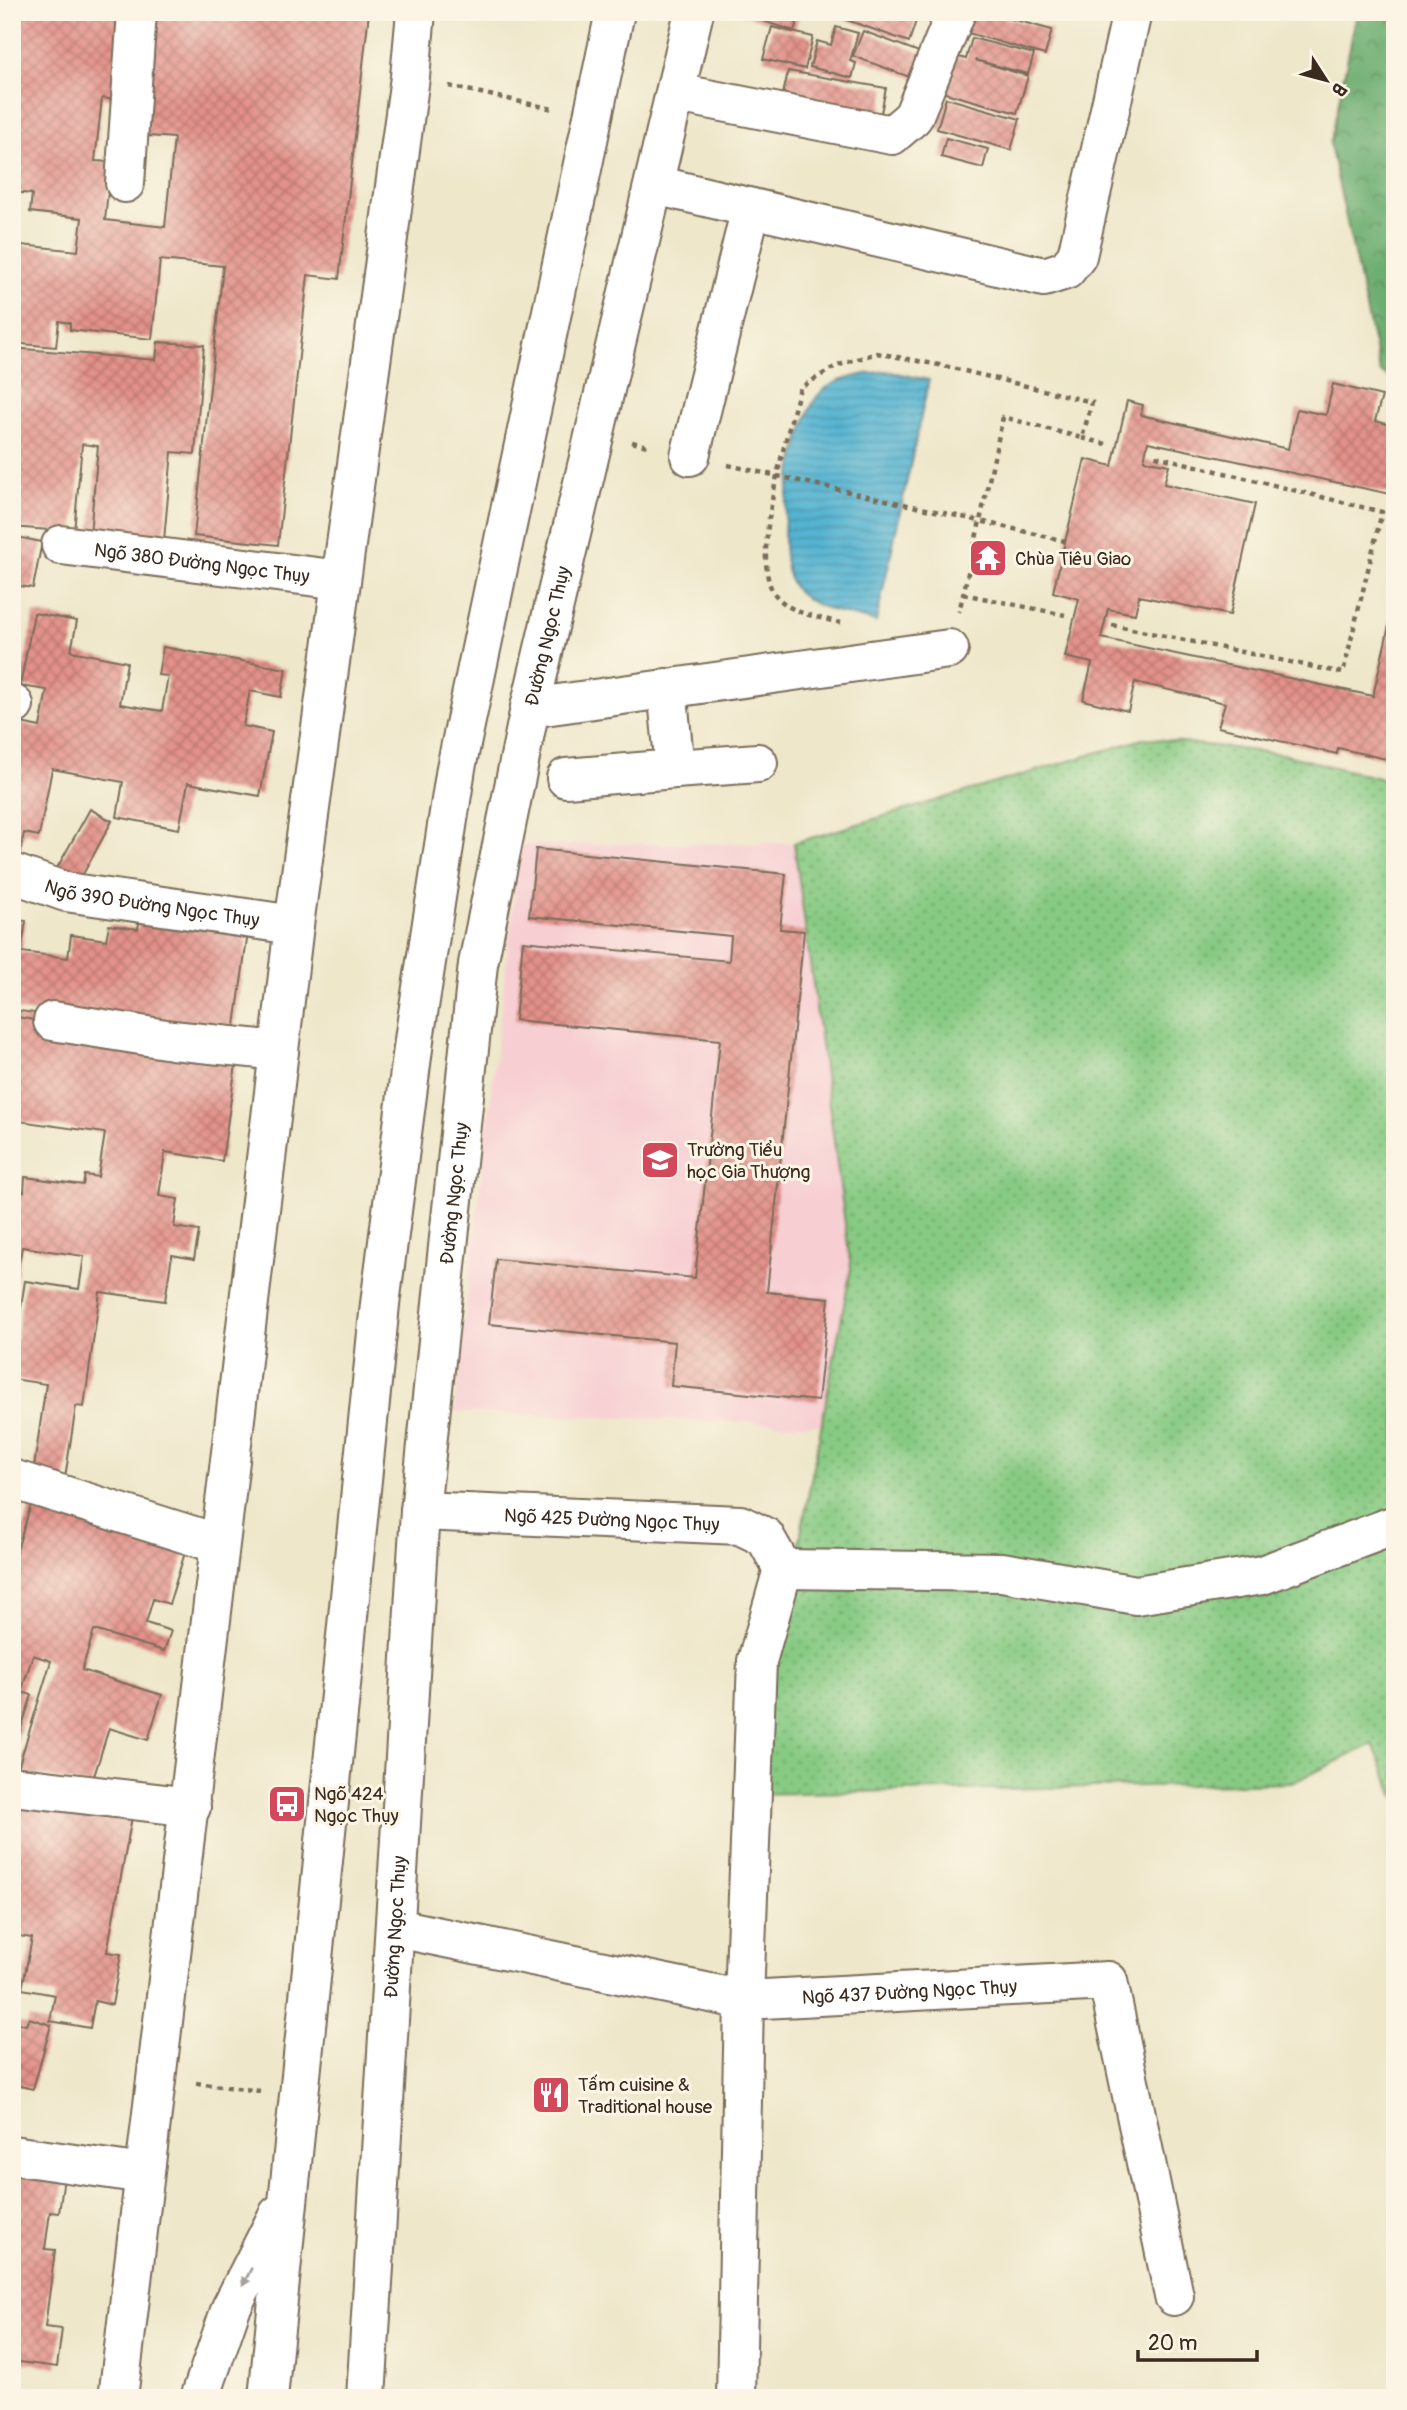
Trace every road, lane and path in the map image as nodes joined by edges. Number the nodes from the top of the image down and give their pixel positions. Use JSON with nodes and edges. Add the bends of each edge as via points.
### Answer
{"nodes":[{"id":1,"x":137,"y":12,"type":"edge"},
{"id":2,"x":416,"y":12,"type":"edge"},
{"id":3,"x":694,"y":12,"type":"edge"},
{"id":4,"x":956,"y":12,"type":"edge"},
{"id":5,"x":1132,"y":12,"type":"edge"},
{"id":6,"x":607,"y":22,"type":"edge"},
{"id":7,"x":410,"y":77,"type":"junction"},
{"id":8,"x":677,"y":93,"type":"junction"},
{"id":9,"x":592,"y":118,"type":"junction"},
{"id":10,"x":125,"y":183,"type":"dead end"},
{"id":11,"x":655,"y":184,"type":"junction"},
{"id":12,"x":751,"y":208,"type":"junction"},
{"id":13,"x":595,"y":433,"type":"junction"},
{"id":14,"x":1082,"y":438,"type":"junction"},
{"id":15,"x":1106,"y":444,"type":"dead end"},
{"id":16,"x":1152,"y":455,"type":"dead end"},
{"id":17,"x":690,"y":456,"type":"junction"},
{"id":18,"x":776,"y":476,"type":"junction"},
{"id":19,"x":980,"y":521,"type":"junction"},
{"id":20,"x":1065,"y":541,"type":"dead end"},
{"id":21,"x":61,"y":545,"type":"dead end"},
{"id":22,"x":341,"y":580,"type":"junction"},
{"id":23,"x":963,"y":594,"type":"junction"},
{"id":24,"x":1065,"y":615,"type":"dead end"},
{"id":25,"x":848,"y":624,"type":"dead end"},
{"id":26,"x":1112,"y":625,"type":"dead end"},
{"id":27,"x":949,"y":649,"type":"joint"},
{"id":28,"x":667,"y":688,"type":"junction"},
{"id":29,"x":530,"y":708,"type":"junction"},
{"id":30,"x":758,"y":763,"type":"dead end"},
{"id":31,"x":675,"y":769,"type":"junction"},
{"id":32,"x":566,"y":778,"type":"dead end"},
{"id":33,"x":12,"y":873,"type":"edge"},
{"id":34,"x":294,"y":925,"type":"junction"},
{"id":35,"x":53,"y":1021,"type":"dead end"},
{"id":36,"x":279,"y":1051,"type":"junction"},
{"id":37,"x":12,"y":1479,"type":"edge"},
{"id":38,"x":419,"y":1511,"type":"junction"},
{"id":39,"x":1395,"y":1525,"type":"edge"},
{"id":40,"x":219,"y":1544,"type":"junction"},
{"id":41,"x":783,"y":1569,"type":"junction"},
{"id":42,"x":12,"y":1786,"type":"edge"},
{"id":43,"x":191,"y":1807,"type":"junction"},
{"id":44,"x":397,"y":1928,"type":"junction"},
{"id":45,"x":744,"y":2000,"type":"junction"},
{"id":46,"x":157,"y":2078,"type":"junction"},
{"id":47,"x":298,"y":2096,"type":"junction"},
{"id":48,"x":12,"y":2155,"type":"edge"},
{"id":49,"x":144,"y":2174,"type":"junction"},
{"id":50,"x":288,"y":2194,"type":"junction"},
{"id":51,"x":1174,"y":2296,"type":"dead end"},
{"id":52,"x":118,"y":2398,"type":"edge"},
{"id":53,"x":200,"y":2398,"type":"edge"},
{"id":54,"x":268,"y":2398,"type":"edge"},
{"id":55,"x":366,"y":2398,"type":"edge"},
{"id":56,"x":736,"y":2398,"type":"edge"}],
"edges":[{"from":1,"to":10,"type":"street"},
{"from":2,"to":7,"type":"street"},
{"from":3,"to":8,"type":"street","name":"Đường Ngọc Thụy"},
{"from":4,"to":8,"type":"street","via":[[913,117],[892,135]]},
{"from":5,"to":12,"type":"street","via":[[1077,256],[1066,270],[1044,277]]},
{"from":6,"to":9,"type":"street"},
{"from":7,"to":9,"type":"path"},
{"from":7,"to":22,"type":"street"},
{"from":8,"to":11,"type":"street","name":"Đường Ngọc Thụy"},
{"from":9,"to":47,"type":"street","via":[[456,768],[415,1033],[380,1304]]},
{"from":11,"to":12,"type":"street"},
{"from":11,"to":13,"type":"street","name":"Đường Ngọc Thụy"},
{"from":12,"to":17,"type":"street"},
{"from":13,"to":17,"type":"path"},
{"from":13,"to":29,"type":"street","name":"Đường Ngọc Thụy"},
{"from":14,"to":15,"type":"path"},
{"from":14,"to":18,"type":"path","via":[[1092,402],[877,353],[836,366],[800,388]]},
{"from":14,"to":19,"type":"path","via":[[1003,417]]},
{"from":16,"to":26,"type":"path","via":[[1382,512],[1343,673]]},
{"from":17,"to":18,"type":"path"},
{"from":18,"to":19,"type":"path"},
{"from":18,"to":25,"type":"path","via":[[765,553],[773,592],[797,612]]},
{"from":19,"to":20,"type":"path"},
{"from":19,"to":23,"type":"path"},
{"from":21,"to":22,"type":"street","name":"Ngõ 380 Đường Ngọc Thụy"},
{"from":22,"to":34,"type":"street"},
{"from":23,"to":24,"type":"path"},
{"from":23,"to":27,"type":"path"},
{"from":27,"to":28,"type":"street"},
{"from":28,"to":29,"type":"street"},
{"from":28,"to":31,"type":"street"},
{"from":29,"to":38,"type":"street","name":"Đường Ngọc Thụy","via":[[478,964]]},
{"from":30,"to":31,"type":"street"},
{"from":31,"to":32,"type":"street"},
{"from":33,"to":34,"type":"street","name":"Ngõ 390 Đường Ngọc Thụy","via":[[66,892]]},
{"from":34,"to":36,"type":"street"},
{"from":35,"to":36,"type":"street"},
{"from":36,"to":40,"type":"street"},
{"from":37,"to":40,"type":"street"},
{"from":38,"to":41,"type":"street","name":"Ngõ 425 Đường Ngọc Thụy","via":[[740,1525],[765,1537]]},
{"from":38,"to":44,"type":"street","name":"Đường Ngọc Thụy"},
{"from":39,"to":41,"type":"street","via":[[1262,1575],[1136,1595],[1002,1572]]},
{"from":40,"to":43,"type":"street"},
{"from":41,"to":45,"type":"street","via":[[757,1661]]},
{"from":42,"to":43,"type":"street"},
{"from":43,"to":46,"type":"street"},
{"from":44,"to":45,"type":"street","name":"Ngõ 437 Đường Ngọc Thụy"},
{"from":44,"to":55,"type":"street","name":"Đường Ngọc Thụy"},
{"from":45,"to":51,"type":"street","name":"Ngõ 437 Đường Ngọc Thụy","via":[[1108,1981]]},
{"from":45,"to":56,"type":"street"},
{"from":46,"to":47,"type":"path"},
{"from":46,"to":49,"type":"street"},
{"from":47,"to":50,"type":"street"},
{"from":48,"to":49,"type":"street"},
{"from":49,"to":52,"type":"street"},
{"from":50,"to":53,"type":"street","one_way":true,"via":[[231,2308]]},
{"from":50,"to":54,"type":"street"}]}
